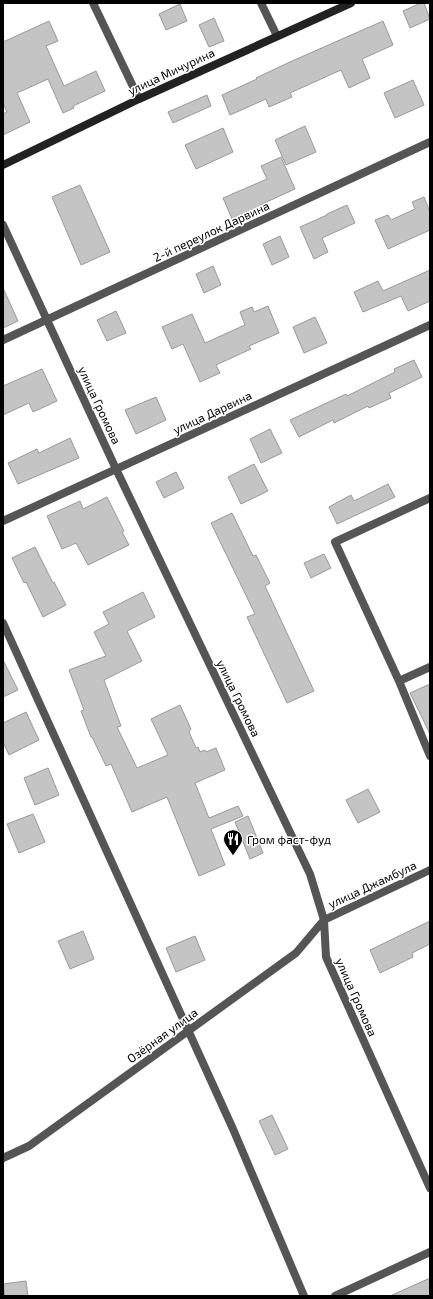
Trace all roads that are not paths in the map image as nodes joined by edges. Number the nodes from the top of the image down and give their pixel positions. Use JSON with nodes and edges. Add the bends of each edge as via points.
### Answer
{"nodes":[{"id":1,"x":93,"y":3,"type":"edge"},
{"id":2,"x":261,"y":3,"type":"edge"},
{"id":3,"x":351,"y":3,"type":"edge"},
{"id":4,"x":278,"y":36,"type":"junction"},
{"id":5,"x":139,"y":99,"type":"junction"},
{"id":6,"x":430,"y":142,"type":"edge"},
{"id":7,"x":3,"y":165,"type":"edge"},
{"id":8,"x":3,"y":225,"type":"edge"},
{"id":9,"x":47,"y":320,"type":"junction"},
{"id":10,"x":430,"y":325,"type":"edge"},
{"id":11,"x":3,"y":340,"type":"edge"},
{"id":12,"x":116,"y":469,"type":"junction"},
{"id":13,"x":430,"y":498,"type":"edge"},
{"id":14,"x":3,"y":521,"type":"edge"},
{"id":15,"x":3,"y":623,"type":"edge"},
{"id":16,"x":430,"y":667,"type":"edge"},
{"id":17,"x":399,"y":681,"type":"junction"},
{"id":18,"x":430,"y":756,"type":"edge"},
{"id":19,"x":430,"y":870,"type":"edge"},
{"id":20,"x":324,"y":920,"type":"junction"},
{"id":21,"x":189,"y":1031,"type":"junction"},
{"id":22,"x":3,"y":1158,"type":"edge"},
{"id":23,"x":430,"y":1188,"type":"edge"},
{"id":24,"x":430,"y":1252,"type":"edge"},
{"id":25,"x":304,"y":1296,"type":"edge"},
{"id":26,"x":335,"y":1296,"type":"edge"}],
"edges":[{"from":1,"to":5,"type":"street"},
{"from":2,"to":4,"type":"street"},
{"from":3,"to":4,"type":"street","name":"улица Мичурина"},
{"from":4,"to":5,"type":"street","name":"улица Мичурина"},
{"from":5,"to":7,"type":"street","name":"улица Мичурина"},
{"from":6,"to":9,"type":"street","name":"2-й переулок Дарвина"},
{"from":8,"to":9,"type":"street","name":"улица Громова"},
{"from":9,"to":11,"type":"street","name":"2-й переулок Дарвина"},
{"from":9,"to":12,"type":"street","name":"улица Громова"},
{"from":10,"to":12,"type":"street","name":"улица Дарвина"},
{"from":12,"to":14,"type":"street","name":"улица Дарвина"},
{"from":12,"to":20,"type":"street","name":"улица Громова","via":[[310,874]]},
{"from":13,"to":17,"type":"street","via":[[335,542]]},
{"from":15,"to":21,"type":"street"},
{"from":16,"to":17,"type":"street"},
{"from":17,"to":18,"type":"street"},
{"from":19,"to":20,"type":"street","name":"улица Джамбула"},
{"from":20,"to":21,"type":"street","name":"Озёрная улица","via":[[296,953]]},
{"from":20,"to":23,"type":"street","name":"улица Громова","via":[[326,957]]},
{"from":21,"to":22,"type":"street","name":"Озёрная улица","via":[[29,1146]]},
{"from":21,"to":25,"type":"street"},
{"from":24,"to":26,"type":"street"}]}
